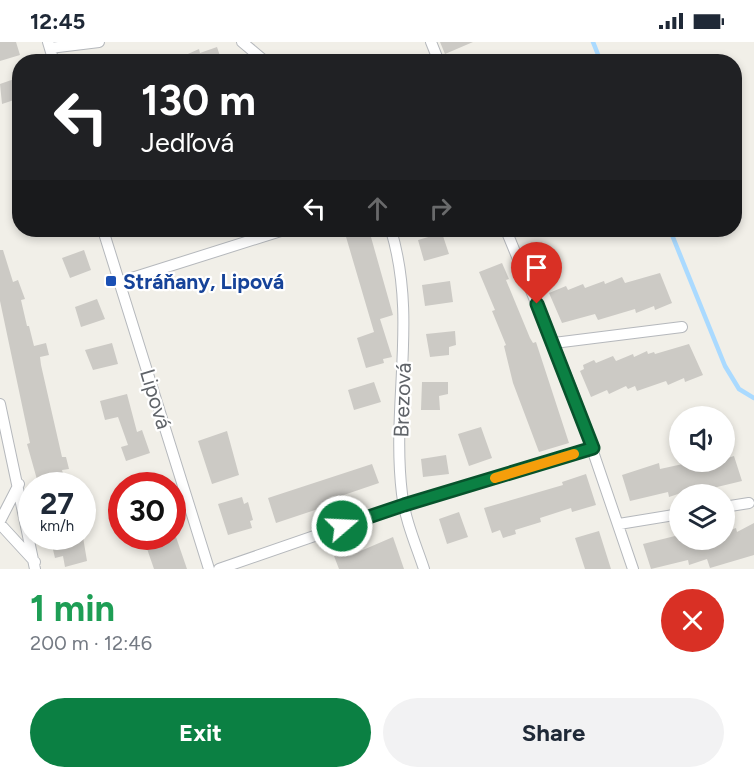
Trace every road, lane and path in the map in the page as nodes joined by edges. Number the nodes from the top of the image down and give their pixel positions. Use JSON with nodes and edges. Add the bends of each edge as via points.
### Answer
{"nodes":[{"id":1,"x":99,"y":42,"type":"edge"},
{"id":2,"x":242,"y":42,"type":"edge"},
{"id":3,"x":49,"y":45,"type":"edge"},
{"id":4,"x":256,"y":54,"type":"edge"},
{"id":5,"x":105,"y":237,"type":"edge"},
{"id":6,"x":262,"y":237,"type":"edge"},
{"id":7,"x":393,"y":237,"type":"edge"},
{"id":8,"x":509,"y":237,"type":"edge"},
{"id":9,"x":119,"y":282,"type":"junction"},
{"id":10,"x":682,"y":327,"type":"dead end"},
{"id":11,"x":554,"y":344,"type":"junction"},
{"id":12,"x":0,"y":404,"type":"edge"},
{"id":13,"x":593,"y":448,"type":"junction"},
{"id":14,"x":18,"y":479,"type":"edge"},
{"id":15,"x":18,"y":485,"type":"edge"},
{"id":16,"x":749,"y":503,"type":"dead end"},
{"id":17,"x":404,"y":505,"type":"junction"},
{"id":18,"x":735,"y":505,"type":"edge"},
{"id":19,"x":669,"y":516,"type":"edge"},
{"id":20,"x":0,"y":522,"type":"edge"},
{"id":21,"x":619,"y":524,"type":"junction"},
{"id":22,"x":32,"y":550,"type":"edge"},
{"id":23,"x":35,"y":566,"type":"edge"},
{"id":24,"x":209,"y":569,"type":"edge"},
{"id":25,"x":219,"y":569,"type":"edge"},
{"id":26,"x":424,"y":569,"type":"edge"},
{"id":27,"x":633,"y":569,"type":"edge"}],
"edges":[{"from":1,"to":3,"type":"street"},
{"from":2,"to":4,"type":"street"},
{"from":5,"to":9,"type":"street","name":"Lipová"},
{"from":6,"to":9,"type":"street"},
{"from":7,"to":17,"type":"street","name":"Brezová","via":[[400,259],[406,316],[400,440]]},
{"from":8,"to":11,"type":"street"},
{"from":9,"to":24,"type":"street","name":"Lipová"},
{"from":10,"to":11,"type":"street"},
{"from":11,"to":13,"type":"street"},
{"from":12,"to":14,"type":"street"},
{"from":13,"to":17,"type":"street"},
{"from":13,"to":21,"type":"street"},
{"from":15,"to":20,"type":"street"},
{"from":16,"to":18,"type":"street"},
{"from":17,"to":25,"type":"street"},
{"from":17,"to":26,"type":"street","name":"Brezová"},
{"from":19,"to":21,"type":"street"},
{"from":20,"to":23,"type":"street"},
{"from":21,"to":27,"type":"street"},
{"from":22,"to":23,"type":"street"}]}
